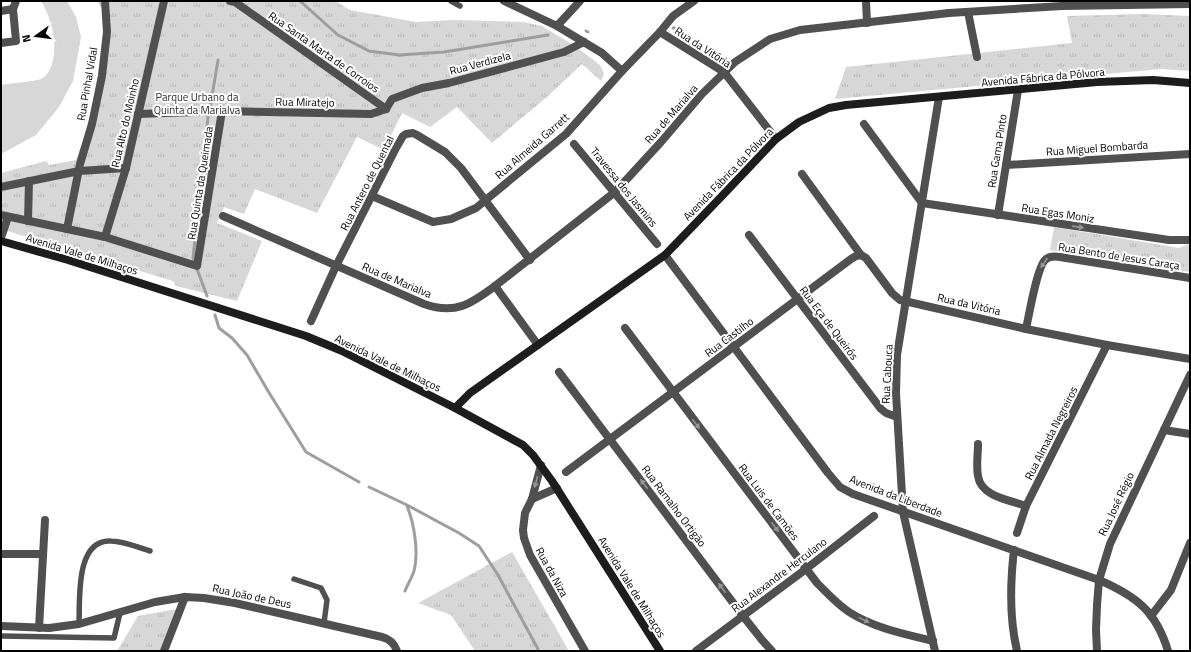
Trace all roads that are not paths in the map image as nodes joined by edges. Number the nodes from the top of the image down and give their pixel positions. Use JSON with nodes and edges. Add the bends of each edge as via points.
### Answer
{"nodes":[{"id":1,"x":164,"y":1,"type":"edge"},
{"id":2,"x":230,"y":1,"type":"edge"},
{"id":3,"x":451,"y":1,"type":"edge"},
{"id":4,"x":504,"y":1,"type":"edge"},
{"id":5,"x":580,"y":1,"type":"edge"},
{"id":6,"x":694,"y":1,"type":"edge"},
{"id":7,"x":866,"y":1,"type":"edge"},
{"id":8,"x":106,"y":4,"type":"edge"},
{"id":9,"x":1190,"y":4,"type":"edge"},
{"id":10,"x":15,"y":5,"type":"edge"},
{"id":11,"x":1013,"y":5,"type":"edge"},
{"id":12,"x":460,"y":6,"type":"dead end"},
{"id":13,"x":1,"y":11,"type":"edge"},
{"id":14,"x":968,"y":12,"type":"junction"},
{"id":15,"x":868,"y":23,"type":"junction"},
{"id":16,"x":557,"y":26,"type":"junction"},
{"id":17,"x":660,"y":32,"type":"junction"},
{"id":18,"x":584,"y":42,"type":"junction"},
{"id":19,"x":1,"y":43,"type":"edge"},
{"id":20,"x":977,"y":57,"type":"dead end"},
{"id":21,"x":622,"y":71,"type":"junction"},
{"id":22,"x":724,"y":72,"type":"junction"},
{"id":23,"x":1190,"y":83,"type":"edge"},
{"id":24,"x":1018,"y":90,"type":"junction"},
{"id":25,"x":939,"y":97,"type":"junction"},
{"id":26,"x":386,"y":109,"type":"junction"},
{"id":27,"x":218,"y":112,"type":"junction"},
{"id":28,"x":138,"y":114,"type":"junction"},
{"id":29,"x":864,"y":124,"type":"dead end"},
{"id":30,"x":776,"y":139,"type":"junction"},
{"id":31,"x":574,"y":144,"type":"dead end"},
{"id":32,"x":1190,"y":154,"type":"edge"},
{"id":33,"x":1006,"y":165,"type":"junction"},
{"id":34,"x":80,"y":168,"type":"junction"},
{"id":35,"x":126,"y":168,"type":"junction"},
{"id":36,"x":802,"y":174,"type":"dead end"},
{"id":37,"x":29,"y":181,"type":"junction"},
{"id":38,"x":1,"y":187,"type":"edge"},
{"id":39,"x":615,"y":192,"type":"junction"},
{"id":40,"x":372,"y":196,"type":"junction"},
{"id":41,"x":486,"y":200,"type":"junction"},
{"id":42,"x":922,"y":203,"type":"junction"},
{"id":43,"x":998,"y":215,"type":"junction"},
{"id":44,"x":5,"y":216,"type":"edge"},
{"id":45,"x":223,"y":216,"type":"dead end"},
{"id":46,"x":28,"y":221,"type":"junction"},
{"id":47,"x":67,"y":230,"type":"junction"},
{"id":48,"x":749,"y":235,"type":"dead end"},
{"id":49,"x":105,"y":237,"type":"junction"},
{"id":50,"x":2,"y":239,"type":"edge"},
{"id":51,"x":1190,"y":240,"type":"edge"},
{"id":52,"x":657,"y":244,"type":"dead end"},
{"id":53,"x":665,"y":255,"type":"junction"},
{"id":54,"x":861,"y":255,"type":"junction"},
{"id":55,"x":530,"y":260,"type":"junction"},
{"id":56,"x":336,"y":266,"type":"junction"},
{"id":57,"x":1190,"y":278,"type":"edge"},
{"id":58,"x":495,"y":286,"type":"junction"},
{"id":59,"x":798,"y":299,"type":"junction"},
{"id":60,"x":906,"y":301,"type":"junction"},
{"id":61,"x":311,"y":321,"type":"dead end"},
{"id":62,"x":625,"y":328,"type":"dead end"},
{"id":63,"x":1026,"y":329,"type":"junction"},
{"id":64,"x":538,"y":345,"type":"junction"},
{"id":65,"x":1107,"y":345,"type":"junction"},
{"id":66,"x":734,"y":347,"type":"junction"},
{"id":67,"x":1190,"y":359,"type":"edge"},
{"id":68,"x":559,"y":372,"type":"dead end"},
{"id":69,"x":1190,"y":375,"type":"edge"},
{"id":70,"x":673,"y":393,"type":"junction"},
{"id":71,"x":455,"y":408,"type":"junction"},
{"id":72,"x":897,"y":417,"type":"junction"},
{"id":73,"x":1164,"y":430,"type":"junction"},
{"id":74,"x":1190,"y":434,"type":"edge"},
{"id":75,"x":610,"y":440,"type":"junction"},
{"id":76,"x":978,"y":444,"type":"dead end"},
{"id":77,"x":541,"y":465,"type":"junction"},
{"id":78,"x":566,"y":472,"type":"dead end"},
{"id":79,"x":557,"y":488,"type":"junction"},
{"id":80,"x":532,"y":498,"type":"junction"},
{"id":81,"x":1026,"y":506,"type":"junction"},
{"id":82,"x":903,"y":512,"type":"junction"},
{"id":83,"x":874,"y":516,"type":"dead end"},
{"id":84,"x":45,"y":520,"type":"dead end"},
{"id":85,"x":1017,"y":533,"type":"dead end"},
{"id":86,"x":1190,"y":544,"type":"edge"},
{"id":87,"x":1014,"y":550,"type":"junction"},
{"id":88,"x":150,"y":551,"type":"dead end"},
{"id":89,"x":1,"y":554,"type":"edge"},
{"id":90,"x":43,"y":554,"type":"junction"},
{"id":91,"x":806,"y":569,"type":"junction"},
{"id":92,"x":294,"y":579,"type":"dead end"},
{"id":93,"x":1100,"y":580,"type":"junction"},
{"id":94,"x":185,"y":597,"type":"junction"},
{"id":95,"x":120,"y":613,"type":"junction"},
{"id":96,"x":743,"y":616,"type":"junction"},
{"id":97,"x":1151,"y":616,"type":"junction"},
{"id":98,"x":324,"y":623,"type":"junction"},
{"id":99,"x":79,"y":624,"type":"junction"},
{"id":100,"x":1,"y":626,"type":"edge"},
{"id":101,"x":60,"y":626,"type":"junction"},
{"id":102,"x":39,"y":628,"type":"junction"},
{"id":103,"x":1,"y":636,"type":"edge"},
{"id":104,"x":62,"y":637,"type":"junction"},
{"id":105,"x":933,"y":641,"type":"junction"},
{"id":106,"x":164,"y":651,"type":"edge"},
{"id":107,"x":397,"y":651,"type":"edge"},
{"id":108,"x":585,"y":651,"type":"edge"},
{"id":109,"x":660,"y":651,"type":"edge"},
{"id":110,"x":696,"y":651,"type":"edge"},
{"id":111,"x":772,"y":651,"type":"edge"},
{"id":112,"x":935,"y":651,"type":"edge"},
{"id":113,"x":1017,"y":651,"type":"edge"},
{"id":114,"x":1097,"y":651,"type":"edge"},
{"id":115,"x":1168,"y":651,"type":"edge"}],
"edges":[{"from":1,"to":28,"type":"street","name":"Rua Alto do Moinho"},
{"from":2,"to":26,"type":"street","name":"Rua Santa Marta de Corroios","via":[[235,2]]},
{"from":3,"to":12,"type":"lane"},
{"from":4,"to":16,"type":"street"},
{"from":5,"to":16,"type":"street"},
{"from":6,"to":17,"type":"street","name":"Rua Almeida Garrett","via":[[673,16]]},
{"from":7,"to":15,"type":"street"},
{"from":8,"to":34,"type":"street","name":"Rua Pinhal Vidal","via":[[102,76]]},
{"from":9,"to":11,"type":"street","name":"Rua de Marialva"},
{"from":10,"to":13,"type":"street"},
{"from":10,"to":19,"type":"street","via":[[16,41]]},
{"from":11,"to":14,"type":"street","name":"Rua de Marialva"},
{"from":14,"to":15,"type":"street","name":"Rua de Marialva"},
{"from":14,"to":20,"type":"street"},
{"from":15,"to":22,"type":"street","name":"Rua de Marialva","via":[[800,30],[770,39]]},
{"from":16,"to":18,"type":"street"},
{"from":17,"to":21,"type":"street","name":"Rua Almeida Garrett"},
{"from":17,"to":22,"type":"street","name":"Rua da Vitória"},
{"from":18,"to":21,"type":"street","via":[[602,53]]},
{"from":18,"to":26,"type":"street","name":"Rua Verdizela","via":[[564,52],[422,88],[392,99]]},
{"from":21,"to":41,"type":"street","name":"Rua Almeida Garrett","via":[[566,134]]},
{"from":22,"to":30,"type":"street","name":"Rua da Vitória"},
{"from":22,"to":39,"type":"street","name":"Rua de Marialva"},
{"from":23,"to":24,"type":"street","name":"Avenida Fábrica da Pólvora","via":[[1152,80],[1097,82]]},
{"from":24,"to":25,"type":"street","name":"Avenida Fábrica da Pólvora"},
{"from":24,"to":33,"type":"street","name":"Rua Gama Pinto"},
{"from":25,"to":30,"type":"street","name":"Avenida Fábrica da Pólvora","via":[[829,108],[799,122]]},
{"from":25,"to":42,"type":"street","name":"Rua Cabouca"},
{"from":26,"to":27,"type":"street","name":"Rua Miratejo","via":[[371,114]]},
{"from":27,"to":28,"type":"street","name":"Rua Miratejo"},
{"from":27,"to":49,"type":"street","name":"Rua Quinta da Queimada","via":[[194,265]]},
{"from":28,"to":35,"type":"street","name":"Rua Alto do Moinho"},
{"from":29,"to":42,"type":"street"},
{"from":30,"to":53,"type":"street","name":"Avenida Fábrica da Pólvora"},
{"from":31,"to":39,"type":"street","name":"Travessa dos Jasmins"},
{"from":32,"to":33,"type":"street","name":"Rua Miguel Bombarda"},
{"from":33,"to":43,"type":"street","name":"Rua Gama Pinto"},
{"from":34,"to":35,"type":"street"},
{"from":34,"to":37,"type":"street"},
{"from":34,"to":47,"type":"street","name":"Rua Pinhal Vidal"},
{"from":35,"to":49,"type":"street","name":"Rua Alto do Moinho"},
{"from":36,"to":54,"type":"street","name":"Rua da Vitória"},
{"from":37,"to":38,"type":"street"},
{"from":37,"to":46,"type":"street"},
{"from":39,"to":52,"type":"street","name":"Travessa dos Jasmins"},
{"from":39,"to":55,"type":"street","name":"Rua de Marialva"},
{"from":40,"to":41,"type":"street","name":"Rua Almeida Garrett","via":[[433,222],[451,219],[476,208]]},
{"from":40,"to":41,"type":"street","name":"Rua Antero de Quental","via":[[400,140],[406,134],[412,133],[445,152]]},
{"from":40,"to":56,"type":"street","name":"Rua Antero de Quental"},
{"from":41,"to":55,"type":"street","name":"Rua Antero de Quental"},
{"from":42,"to":43,"type":"street","name":"Rua Egas Moniz"},
{"from":42,"to":60,"type":"street","name":"Rua Cabouca"},
{"from":43,"to":51,"type":"street","name":"Rua Egas Moniz","one_way":true,"via":[[1169,240]]},
{"from":44,"to":46,"type":"street"},
{"from":44,"to":50,"type":"street"},
{"from":45,"to":56,"type":"street","name":"Rua de Marialva"},
{"from":46,"to":47,"type":"street"},
{"from":47,"to":49,"type":"street"},
{"from":48,"to":59,"type":"street","name":"Rua Eça de Queirós"},
{"from":50,"to":71,"type":"street","name":"Avenida Vale de Milhaços","via":[[306,336],[342,351]]},
{"from":53,"to":64,"type":"street","name":"Avenida Fábrica da Pólvora"},
{"from":53,"to":66,"type":"street","name":"Avenida da Liberdade"},
{"from":54,"to":59,"type":"street","name":"Rua Castilho","via":[[851,259]]},
{"from":54,"to":60,"type":"street","name":"Rua da Vitória","via":[[896,297]]},
{"from":55,"to":58,"type":"street","name":"Rua de Marialva"},
{"from":56,"to":58,"type":"street","name":"Rua de Marialva","via":[[440,309],[462,307]]},
{"from":56,"to":61,"type":"street","name":"Rua Antero de Quental"},
{"from":57,"to":63,"type":"street","name":"Rua Bento de Jesus Caraça","one_way":true,"via":[[1060,257],[1048,258],[1042,263]]},
{"from":58,"to":64,"type":"street"},
{"from":59,"to":66,"type":"street","name":"Rua Castilho"},
{"from":59,"to":72,"type":"street","name":"Rua Eça de Queirós","via":[[881,409]]},
{"from":60,"to":63,"type":"street","name":"Rua da Vitória"},
{"from":60,"to":72,"type":"street","name":"Rua Cabouca","via":[[897,355]]},
{"from":62,"to":70,"type":"street","name":"Rua Luis de Camões"},
{"from":63,"to":65,"type":"street","name":"Rua da Vitória"},
{"from":64,"to":71,"type":"street","name":"Avenida Fábrica da Pólvora","via":[[470,393]]},
{"from":65,"to":67,"type":"street","name":"Rua da Vitória"},
{"from":65,"to":81,"type":"street","name":"Rua Almada Negreiros"},
{"from":66,"to":70,"type":"street","name":"Rua Castilho"},
{"from":66,"to":82,"type":"street","name":"Avenida da Liberdade","via":[[840,487]]},
{"from":68,"to":75,"type":"street","name":"Rua Ramalho Ortigão"},
{"from":69,"to":73,"type":"street","name":"Rua José Régio"},
{"from":70,"to":75,"type":"street","name":"Rua Castilho"},
{"from":70,"to":91,"type":"street","name":"Rua Luis de Camões","one_way":true},
{"from":71,"to":77,"type":"street","name":"Avenida Vale de Milhaços","via":[[523,445]]},
{"from":72,"to":82,"type":"street","name":"Rua Cabouca"},
{"from":73,"to":74,"type":"street"},
{"from":73,"to":93,"type":"street","name":"Rua José Régio","via":[[1110,544]]},
{"from":75,"to":78,"type":"street","name":"Rua Castilho"},
{"from":96,"to":75,"type":"street","name":"Rua Ramalho Ortigão","one_way":true},
{"from":76,"to":81,"type":"street","via":[[978,476],[982,488],[990,494]]},
{"from":77,"to":79,"type":"street","name":"Avenida Vale de Milhaços"},
{"from":77,"to":80,"type":"street","name":"Rua da Niza","one_way":true},
{"from":79,"to":80,"type":"street"},
{"from":79,"to":109,"type":"street","name":"Avenida Vale de Milhaços"},
{"from":80,"to":108,"type":"street","name":"Rua da Niza","via":[[523,522],[526,546]]},
{"from":81,"to":85,"type":"street","name":"Rua Almada Negreiros"},
{"from":82,"to":87,"type":"street","name":"Avenida da Liberdade"},
{"from":82,"to":105,"type":"street","name":"Rua Cabouca"},
{"from":83,"to":91,"type":"street","name":"Rua Alexandre Herculano"},
{"from":84,"to":90,"type":"street"},
{"from":86,"to":97,"type":"street","via":[[1171,590]]},
{"from":87,"to":93,"type":"street","name":"Avenida da Liberdade"},
{"from":87,"to":113,"type":"street","via":[[1011,612]]},
{"from":88,"to":99,"type":"lane","via":[[111,541],[94,545],[84,563]]},
{"from":89,"to":90,"type":"street"},
{"from":90,"to":102,"type":"street"},
{"from":91,"to":96,"type":"street","name":"Rua Alexandre Herculano"},
{"from":91,"to":105,"type":"street","name":"Rua Luis de Camões","one_way":true,"via":[[817,583],[849,612],[889,630]]},
{"from":92,"to":98,"type":"lane","via":[[321,588],[327,600]]},
{"from":93,"to":97,"type":"street","name":"Avenida da Liberdade","via":[[1133,597]]},
{"from":93,"to":114,"type":"street","name":"Rua José Régio"},
{"from":94,"to":95,"type":"street","name":"Rua João de Deus","via":[[155,602]]},
{"from":94,"to":98,"type":"street","name":"Rua João de Deus","via":[[235,602]]},
{"from":94,"to":106,"type":"street"},
{"from":95,"to":99,"type":"street","name":"Rua João de Deus"},
{"from":95,"to":104,"type":"lane","via":[[114,638]]},
{"from":96,"to":110,"type":"street","name":"Rua Alexandre Herculano"},
{"from":96,"to":111,"type":"street","name":"Rua Ramalho Ortigão"},
{"from":97,"to":115,"type":"street","name":"Avenida da Liberdade"},
{"from":98,"to":107,"type":"street","name":"Rua João de Deus","via":[[387,638]]},
{"from":99,"to":101,"type":"street","name":"Rua João de Deus"},
{"from":100,"to":102,"type":"street","name":"Rua João de Deus"},
{"from":101,"to":102,"type":"street","name":"Rua João de Deus"},
{"from":101,"to":104,"type":"lane"},
{"from":103,"to":104,"type":"lane"},
{"from":105,"to":112,"type":"street","name":"Rua Cabouca"}]}
